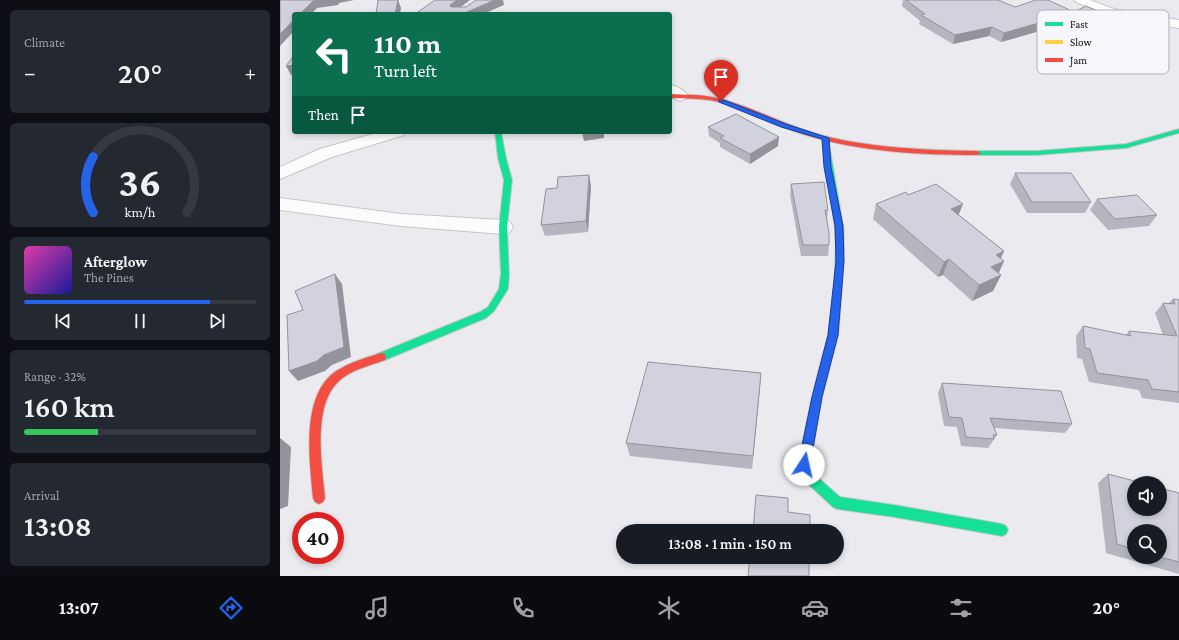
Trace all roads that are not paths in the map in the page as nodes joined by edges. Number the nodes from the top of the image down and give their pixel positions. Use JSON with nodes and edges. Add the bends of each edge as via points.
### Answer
{"nodes":[{"id":1,"x":1080,"y":0,"type":"edge"},
{"id":2,"x":1105,"y":10,"type":"edge"},
{"id":3,"x":1169,"y":23,"type":"edge"},
{"id":4,"x":1179,"y":24,"type":"edge"},
{"id":5,"x":673,"y":94,"type":"edge"},
{"id":6,"x":1179,"y":131,"type":"edge"},
{"id":7,"x":391,"y":134,"type":"edge"},
{"id":8,"x":498,"y":134,"type":"edge"},
{"id":9,"x":825,"y":138,"type":"junction"},
{"id":10,"x":280,"y":174,"type":"edge"},
{"id":11,"x":280,"y":204,"type":"edge"},
{"id":12,"x":503,"y":227,"type":"junction"},
{"id":13,"x":319,"y":498,"type":"dead end"},
{"id":14,"x":1002,"y":530,"type":"dead end"}],
"edges":[{"from":1,"to":2,"type":"street"},
{"from":3,"to":4,"type":"street"},
{"from":5,"to":9,"type":"street","via":[[721,101],[784,126]]},
{"from":6,"to":9,"type":"street","via":[[1126,146],[1036,153],[948,153],[889,148]]},
{"from":7,"to":10,"type":"street","via":[[326,153]]},
{"from":8,"to":12,"type":"street","via":[[508,180]]},
{"from":9,"to":14,"type":"street","via":[[839,226],[840,261],[833,335],[817,397],[804,465],[811,478],[837,503]]},
{"from":11,"to":12,"type":"street","via":[[401,220]]},
{"from":12,"to":13,"type":"street","via":[[503,289],[491,309],[483,315],[342,374],[330,383],[322,398],[314,434]]}]}
